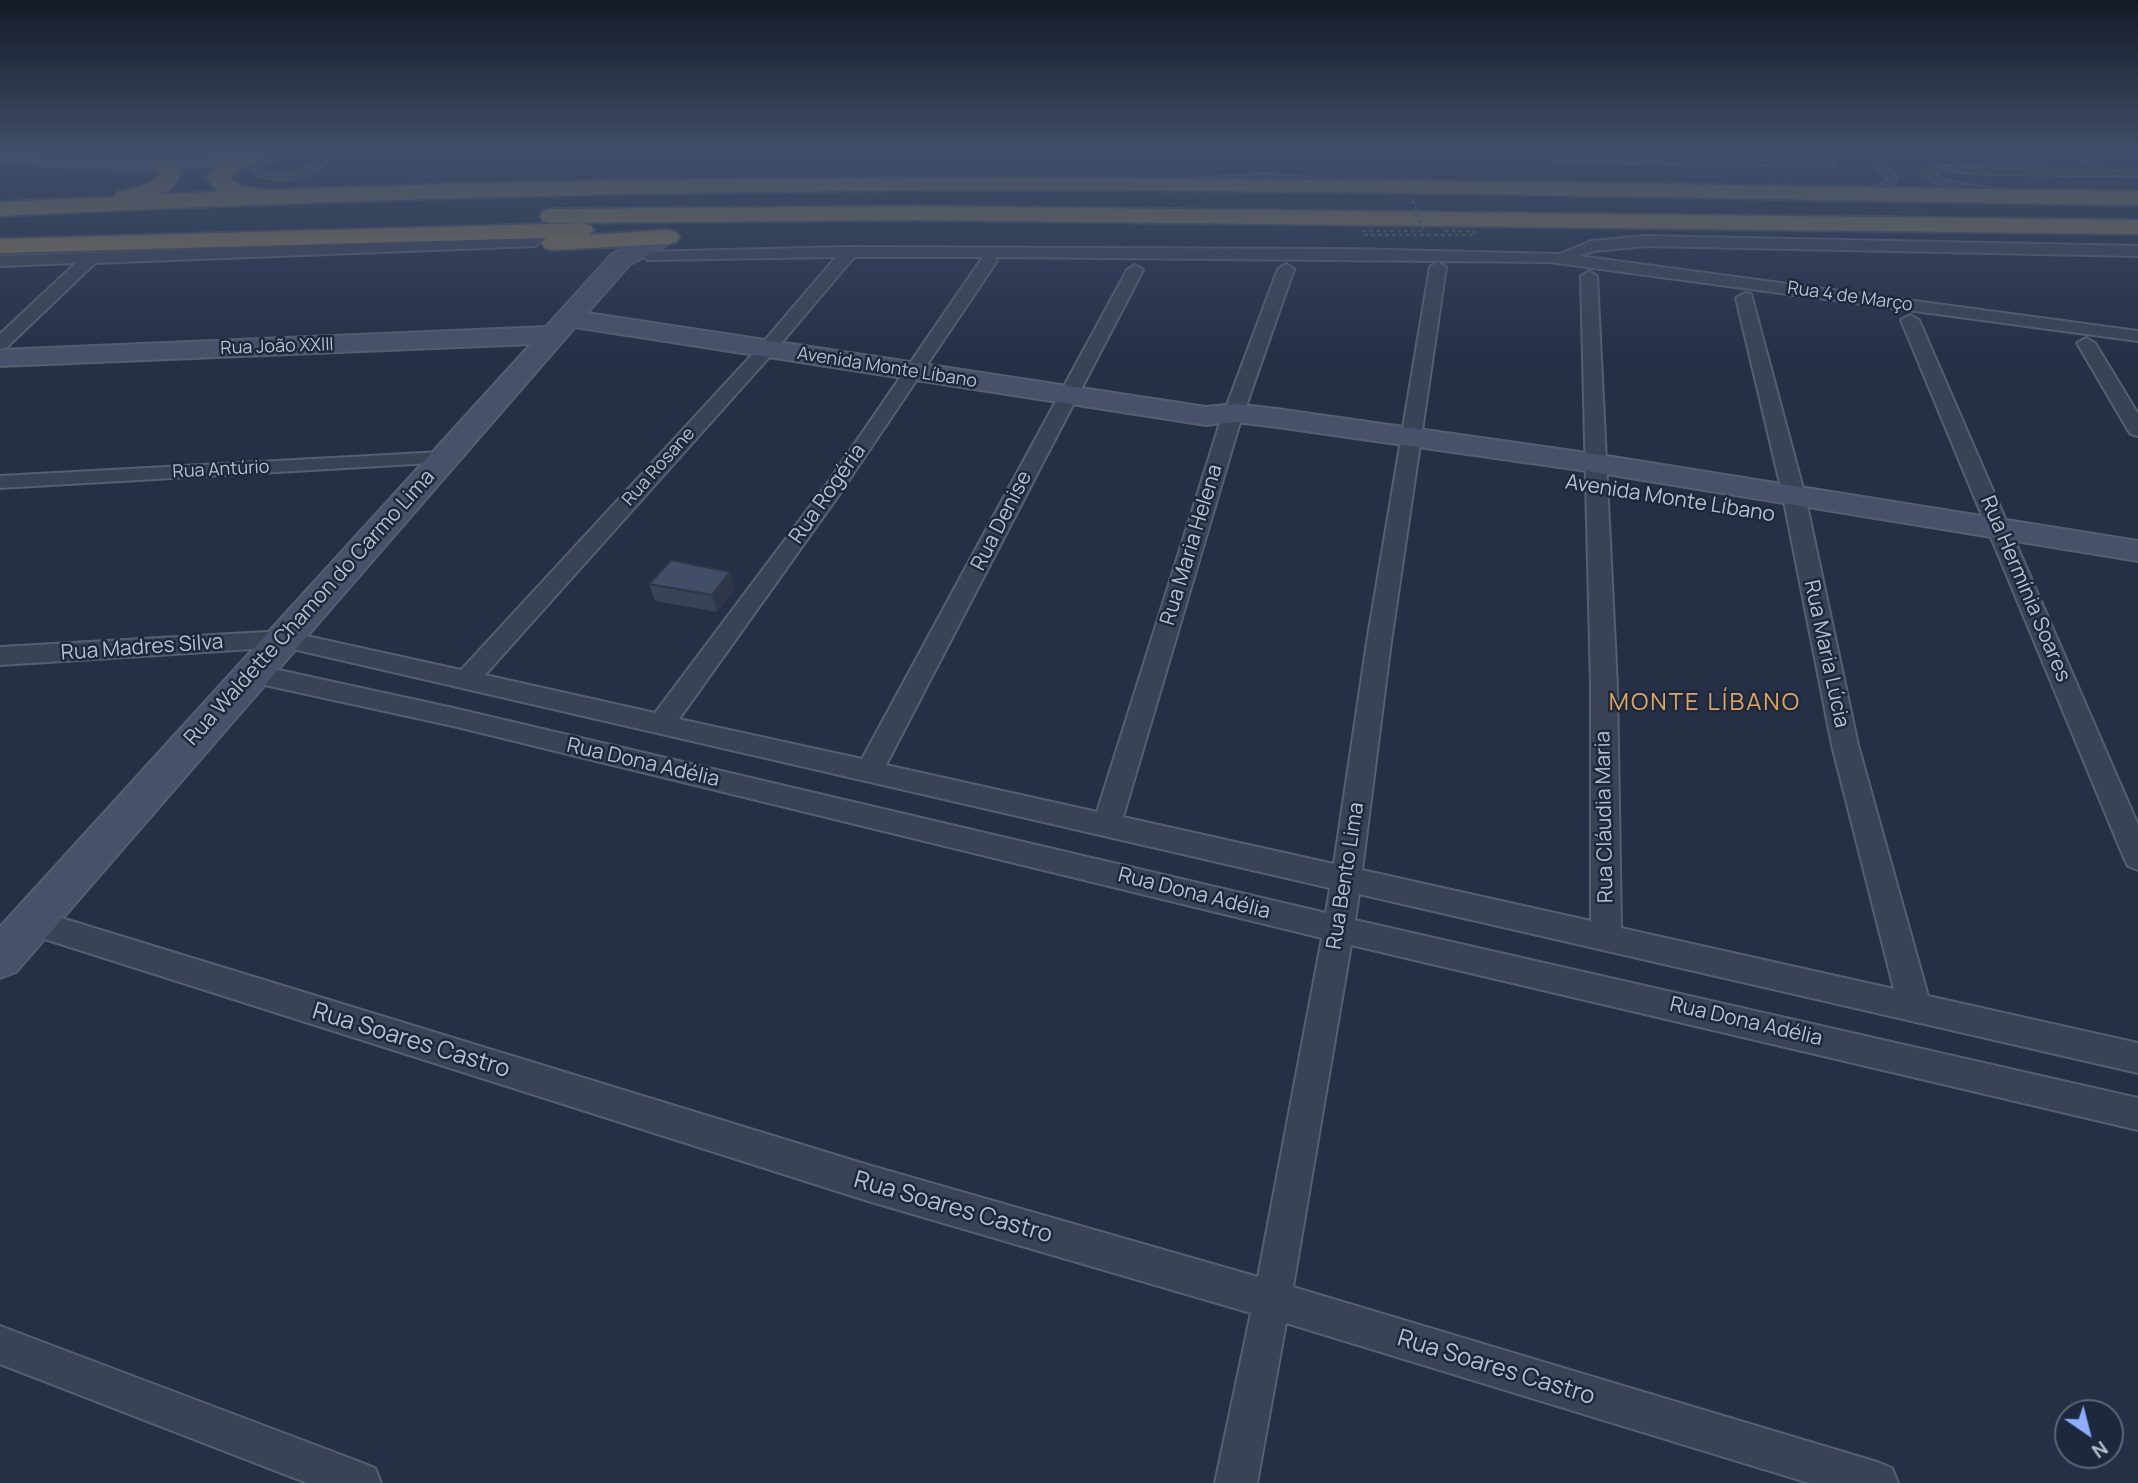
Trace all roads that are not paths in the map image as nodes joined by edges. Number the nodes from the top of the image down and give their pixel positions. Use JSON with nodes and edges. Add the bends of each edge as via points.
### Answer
{"nodes":[{"id":1,"x":297,"y":222,"type":"edge"},
{"id":2,"x":1068,"y":222,"type":"edge"},
{"id":3,"x":1698,"y":222,"type":"edge"},
{"id":4,"x":2138,"y":227,"type":"edge"},
{"id":5,"x":733,"y":228,"type":"junction"},
{"id":6,"x":443,"y":232,"type":"junction"},
{"id":7,"x":0,"y":234,"type":"edge"},
{"id":8,"x":530,"y":243,"type":"junction"},
{"id":9,"x":1731,"y":243,"type":"junction"},
{"id":10,"x":0,"y":246,"type":"edge"},
{"id":11,"x":636,"y":248,"type":"junction"},
{"id":12,"x":2138,"y":251,"type":"edge"},
{"id":13,"x":849,"y":252,"type":"junction"},
{"id":14,"x":92,"y":257,"type":"junction"},
{"id":15,"x":1562,"y":258,"type":"junction"},
{"id":16,"x":0,"y":261,"type":"edge"},
{"id":17,"x":989,"y":261,"type":"dead end"},
{"id":18,"x":1438,"y":267,"type":"dead end"},
{"id":19,"x":1286,"y":269,"type":"dead end"},
{"id":20,"x":1135,"y":270,"type":"dead end"},
{"id":21,"x":1589,"y":276,"type":"dead end"},
{"id":22,"x":1745,"y":290,"type":"junction"},
{"id":23,"x":1910,"y":320,"type":"dead end"},
{"id":24,"x":561,"y":327,"type":"junction"},
{"id":25,"x":2138,"y":336,"type":"edge"},
{"id":26,"x":2085,"y":343,"type":"dead end"},
{"id":27,"x":0,"y":344,"type":"edge"},
{"id":28,"x":766,"y":350,"type":"junction"},
{"id":29,"x":0,"y":358,"type":"edge"},
{"id":30,"x":913,"y":372,"type":"junction"},
{"id":31,"x":1066,"y":396,"type":"junction"},
{"id":32,"x":1222,"y":419,"type":"junction"},
{"id":33,"x":2138,"y":430,"type":"edge"},
{"id":34,"x":1409,"y":448,"type":"junction"},
{"id":35,"x":442,"y":458,"type":"junction"},
{"id":36,"x":1595,"y":475,"type":"junction"},
{"id":37,"x":0,"y":482,"type":"edge"},
{"id":38,"x":1796,"y":508,"type":"junction"},
{"id":39,"x":2005,"y":541,"type":"junction"},
{"id":40,"x":2138,"y":551,"type":"edge"},
{"id":41,"x":2138,"y":573,"type":"edge"},
{"id":42,"x":284,"y":639,"type":"junction"},
{"id":43,"x":0,"y":656,"type":"edge"},
{"id":44,"x":251,"y":673,"type":"junction"},
{"id":45,"x":466,"y":680,"type":"junction"},
{"id":46,"x":662,"y":724,"type":"junction"},
{"id":47,"x":869,"y":771,"type":"junction"},
{"id":48,"x":1107,"y":825,"type":"junction"},
{"id":49,"x":2138,"y":858,"type":"edge"},
{"id":50,"x":1346,"y":880,"type":"junction"},
{"id":51,"x":32,"y":922,"type":"junction"},
{"id":52,"x":1339,"y":929,"type":"junction"},
{"id":53,"x":1606,"y":938,"type":"junction"},
{"id":54,"x":0,"y":958,"type":"edge"},
{"id":55,"x":1915,"y":1008,"type":"junction"},
{"id":56,"x":2138,"y":1058,"type":"edge"},
{"id":57,"x":2138,"y":1114,"type":"edge"},
{"id":58,"x":1272,"y":1300,"type":"junction"},
{"id":59,"x":0,"y":1345,"type":"edge"},
{"id":60,"x":360,"y":1483,"type":"edge"},
{"id":61,"x":1236,"y":1483,"type":"edge"},
{"id":62,"x":1877,"y":1483,"type":"edge"}],
"edges":[{"from":1,"to":7,"type":"highway"},
{"from":2,"to":5,"type":"highway"},
{"from":3,"to":4,"type":"highway"},
{"from":5,"to":6,"type":"highway"},
{"from":5,"to":11,"type":"highway"},
{"from":6,"to":8,"type":"highway"},
{"from":6,"to":10,"type":"highway"},
{"from":8,"to":11,"type":"highway"},
{"from":8,"to":14,"type":"street"},
{"from":9,"to":12,"type":"street"},
{"from":9,"to":15,"type":"street","via":[[1609,243],[1584,247]]},
{"from":9,"to":22,"type":"street","name":"Rua Maria Lúcia"},
{"from":11,"to":13,"type":"street","name":"Rua 4 de Março"},
{"from":11,"to":24,"type":"street","name":"Rua Waldette Chamon do Carmo Lima"},
{"from":13,"to":15,"type":"street","name":"Rua 4 de Março"},
{"from":13,"to":28,"type":"street","name":"Rua Rosane"},
{"from":14,"to":16,"type":"street"},
{"from":14,"to":27,"type":"street"},
{"from":15,"to":22,"type":"street","name":"Rua 4 de Março"},
{"from":17,"to":30,"type":"street","name":"Rua Rogéria"},
{"from":18,"to":34,"type":"street","name":"Rua Bento Lima"},
{"from":19,"to":32,"type":"street","name":"Rua Maria Helena"},
{"from":20,"to":31,"type":"street","name":"Rua Denise"},
{"from":21,"to":36,"type":"street","name":"Rua Cláudia Maria"},
{"from":22,"to":25,"type":"street","name":"Rua 4 de Março"},
{"from":22,"to":38,"type":"street","name":"Rua Maria Lúcia"},
{"from":23,"to":39,"type":"street","name":"Rua Hermínia Soares"},
{"from":24,"to":28,"type":"street","name":"Avenida Monte Líbano"},
{"from":24,"to":29,"type":"street","name":"Rua João XXIII"},
{"from":24,"to":35,"type":"street","name":"Rua Waldette Chamon do Carmo Lima"},
{"from":26,"to":33,"type":"street"},
{"from":28,"to":30,"type":"street","name":"Avenida Monte Líbano"},
{"from":28,"to":45,"type":"street","name":"Rua Rosane"},
{"from":30,"to":31,"type":"street","name":"Avenida Monte Líbano"},
{"from":30,"to":46,"type":"street","name":"Rua Rogéria"},
{"from":31,"to":32,"type":"street","name":"Avenida Monte Líbano"},
{"from":31,"to":47,"type":"street","name":"Rua Denise"},
{"from":32,"to":34,"type":"street","name":"Avenida Monte Líbano"},
{"from":32,"to":48,"type":"street","name":"Rua Maria Helena"},
{"from":34,"to":36,"type":"street","name":"Avenida Monte Líbano"},
{"from":34,"to":50,"type":"street","name":"Rua Bento Lima"},
{"from":35,"to":37,"type":"street","name":"Rua Antúrio"},
{"from":35,"to":42,"type":"street","name":"Rua Waldette Chamon do Carmo Lima"},
{"from":36,"to":38,"type":"street","name":"Avenida Monte Líbano"},
{"from":36,"to":53,"type":"street","name":"Rua Cláudia Maria","via":[[1604,686]]},
{"from":38,"to":39,"type":"street","name":"Avenida Monte Líbano"},
{"from":38,"to":55,"type":"street","name":"Rua Maria Lúcia","via":[[1844,745]]},
{"from":39,"to":40,"type":"street","name":"Avenida Monte Líbano"},
{"from":39,"to":41,"type":"street","name":"Avenida Monte Líbano"},
{"from":39,"to":49,"type":"street","name":"Rua Hermínia Soares"},
{"from":42,"to":43,"type":"street","name":"Rua Madres Silva"},
{"from":42,"to":44,"type":"street","name":"Rua Waldette Chamon do Carmo Lima"},
{"from":42,"to":45,"type":"street","name":"Rua Dona Adélia"},
{"from":44,"to":51,"type":"street","name":"Rua Waldette Chamon do Carmo Lima"},
{"from":44,"to":52,"type":"street","name":"Rua Dona Adélia"},
{"from":45,"to":46,"type":"street","name":"Rua Dona Adélia"},
{"from":46,"to":47,"type":"street","name":"Rua Dona Adélia"},
{"from":47,"to":48,"type":"street","name":"Rua Dona Adélia"},
{"from":48,"to":50,"type":"street","name":"Rua Dona Adélia"},
{"from":50,"to":52,"type":"street","name":"Rua Bento Lima"},
{"from":50,"to":53,"type":"street","name":"Rua Dona Adélia"},
{"from":51,"to":54,"type":"street","name":"Rua Waldette Chamon do Carmo Lima"},
{"from":51,"to":58,"type":"street","name":"Rua Soares Castro","via":[[868,1184]]},
{"from":52,"to":57,"type":"street","name":"Rua Dona Adélia"},
{"from":52,"to":58,"type":"street","name":"Rua Bento Lima"},
{"from":53,"to":55,"type":"street","name":"Rua Dona Adélia"},
{"from":55,"to":56,"type":"street","name":"Rua Dona Adélia"},
{"from":58,"to":61,"type":"street","name":"Rua Bento Lima"},
{"from":58,"to":62,"type":"street","name":"Rua Soares Castro"},
{"from":59,"to":60,"type":"street"}]}
